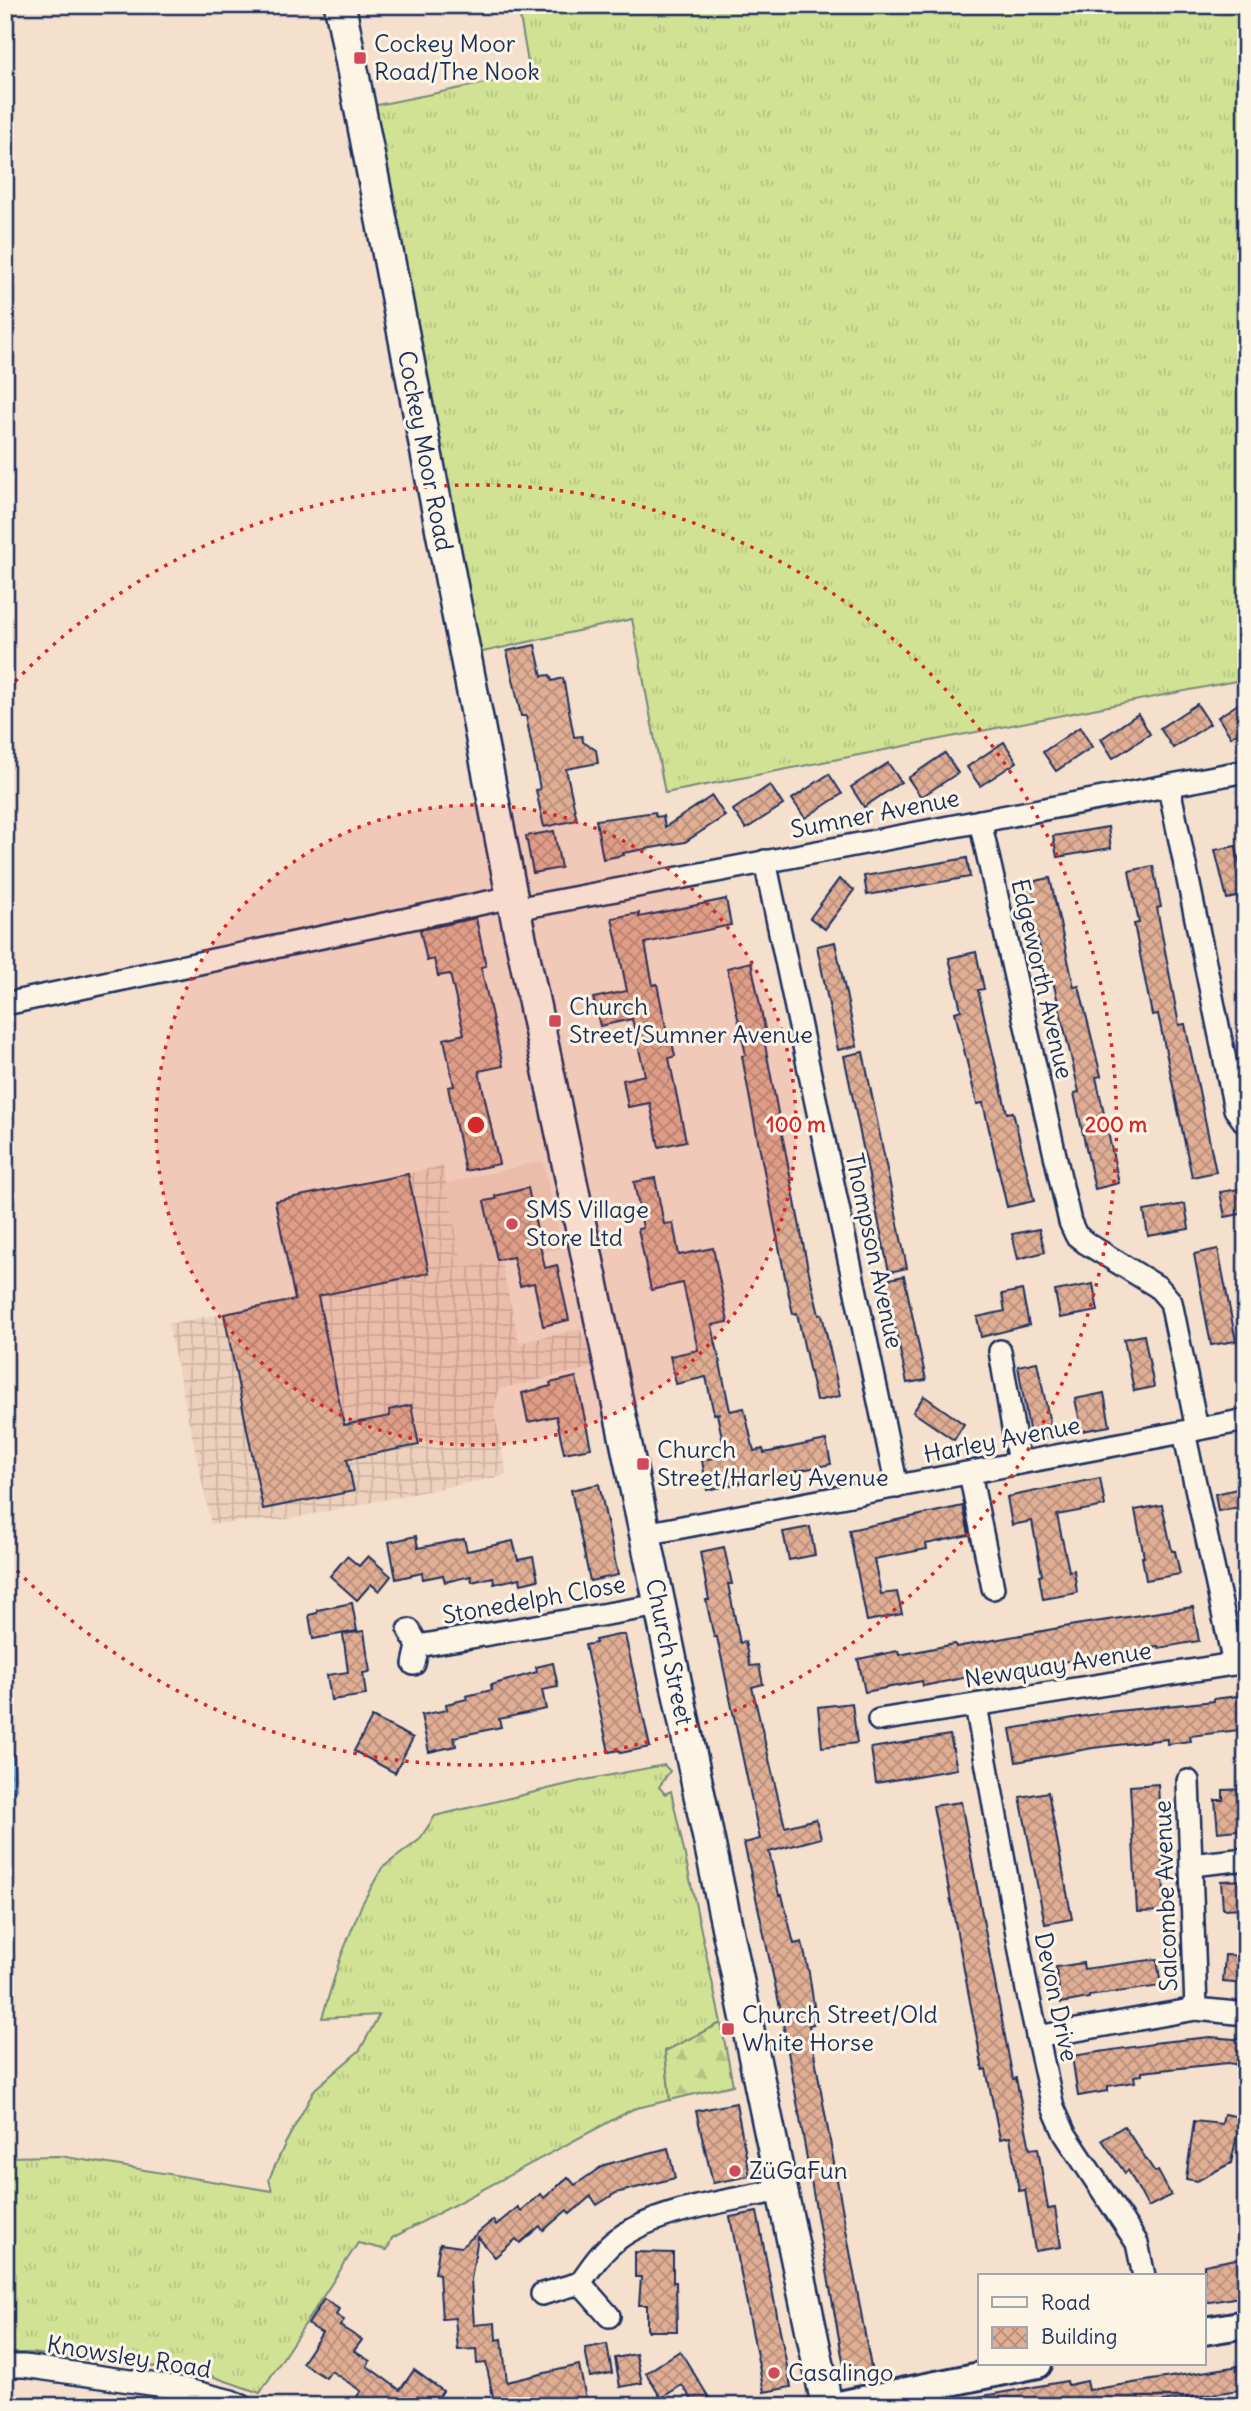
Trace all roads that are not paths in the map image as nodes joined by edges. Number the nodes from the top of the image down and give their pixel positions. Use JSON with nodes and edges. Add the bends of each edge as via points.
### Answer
{"nodes":[{"id":1,"x":340,"y":5,"type":"edge"},
{"id":2,"x":1246,"y":771,"type":"edge"},
{"id":3,"x":1169,"y":787,"type":"junction"},
{"id":4,"x":980,"y":821,"type":"junction"},
{"id":5,"x":765,"y":862,"type":"junction"},
{"id":6,"x":513,"y":903,"type":"junction"},
{"id":7,"x":5,"y":1004,"type":"edge"},
{"id":8,"x":1246,"y":1124,"type":"edge"},
{"id":9,"x":1000,"y":1351,"type":"dead end"},
{"id":10,"x":1246,"y":1420,"type":"edge"},
{"id":11,"x":1190,"y":1431,"type":"junction"},
{"id":12,"x":1020,"y":1463,"type":"junction"},
{"id":13,"x":971,"y":1473,"type":"junction"},
{"id":14,"x":897,"y":1487,"type":"junction"},
{"id":15,"x":645,"y":1534,"type":"junction"},
{"id":16,"x":993,"y":1588,"type":"dead end"},
{"id":17,"x":660,"y":1605,"type":"junction"},
{"id":18,"x":414,"y":1647,"type":"dead end"},
{"id":19,"x":1240,"y":1663,"type":"edge"},
{"id":20,"x":976,"y":1705,"type":"junction"},
{"id":21,"x":879,"y":1720,"type":"dead end"},
{"id":22,"x":1188,"y":1781,"type":"dead end"},
{"id":23,"x":1246,"y":1859,"type":"edge"},
{"id":24,"x":1191,"y":1866,"type":"junction"},
{"id":25,"x":1196,"y":2009,"type":"junction"},
{"id":26,"x":1246,"y":2014,"type":"edge"},
{"id":27,"x":1037,"y":2037,"type":"junction"},
{"id":28,"x":782,"y":2190,"type":"junction"},
{"id":29,"x":1144,"y":2274,"type":"edge"},
{"id":30,"x":580,"y":2283,"type":"junction"},
{"id":31,"x":542,"y":2294,"type":"dead end"},
{"id":32,"x":609,"y":2316,"type":"dead end"},
{"id":33,"x":1246,"y":2324,"type":"edge"},
{"id":34,"x":1206,"y":2331,"type":"edge"},
{"id":35,"x":5,"y":2366,"type":"edge"},
{"id":36,"x":1028,"y":2366,"type":"edge"},
{"id":37,"x":242,"y":2406,"type":"edge"},
{"id":38,"x":827,"y":2406,"type":"edge"},
{"id":39,"x":834,"y":2406,"type":"edge"}],
"edges":[{"from":1,"to":6,"type":"main road","name":"Cockey Moor Road"},
{"from":2,"to":3,"type":"street","name":"Sumner Avenue"},
{"from":3,"to":4,"type":"street","name":"Sumner Avenue"},
{"from":3,"to":8,"type":"street","via":[[1233,1102]]},
{"from":4,"to":5,"type":"street","name":"Sumner Avenue"},
{"from":4,"to":11,"type":"street","name":"Edgeworth Avenue","via":[[1070,1222],[1086,1243],[1158,1287],[1171,1302]]},
{"from":5,"to":6,"type":"street","name":"Sumner Avenue"},
{"from":5,"to":14,"type":"street","name":"Thompson Avenue"},
{"from":6,"to":7,"type":"street","name":"Sumner Avenue"},
{"from":6,"to":15,"type":"main road","name":"Church Street"},
{"from":9,"to":12,"type":"street"},
{"from":10,"to":11,"type":"street","name":"Harley Avenue"},
{"from":11,"to":12,"type":"street","name":"Harley Avenue"},
{"from":11,"to":19,"type":"street","name":"Edgeworth Avenue"},
{"from":12,"to":13,"type":"street","name":"Harley Avenue"},
{"from":13,"to":14,"type":"street","name":"Harley Avenue"},
{"from":13,"to":16,"type":"street"},
{"from":14,"to":15,"type":"street","name":"Harley Avenue"},
{"from":15,"to":17,"type":"main road","name":"Church Street"},
{"from":17,"to":18,"type":"street","name":"Stonedelph Close"},
{"from":17,"to":28,"type":"main road","name":"Church Street"},
{"from":19,"to":20,"type":"street","name":"Newquay Avenue"},
{"from":20,"to":21,"type":"street","name":"Newquay Avenue"},
{"from":20,"to":27,"type":"street","name":"Devon Drive"},
{"from":22,"to":24,"type":"street","name":"Salcombe Avenue"},
{"from":23,"to":24,"type":"street"},
{"from":24,"to":25,"type":"street","name":"Salcombe Avenue"},
{"from":25,"to":26,"type":"street"},
{"from":25,"to":27,"type":"street"},
{"from":27,"to":29,"type":"street","name":"Devon Drive","via":[[1053,2107],[1065,2134],[1137,2243]]},
{"from":28,"to":30,"type":"street","via":[[641,2225],[618,2238]]},
{"from":28,"to":38,"type":"main road","name":"Church Street"},
{"from":30,"to":31,"type":"street"},
{"from":30,"to":32,"type":"street"},
{"from":33,"to":34,"type":"street"},
{"from":35,"to":37,"type":"street","name":"Knowsley Road","via":[[179,2388]]},
{"from":36,"to":39,"type":"street"}]}
